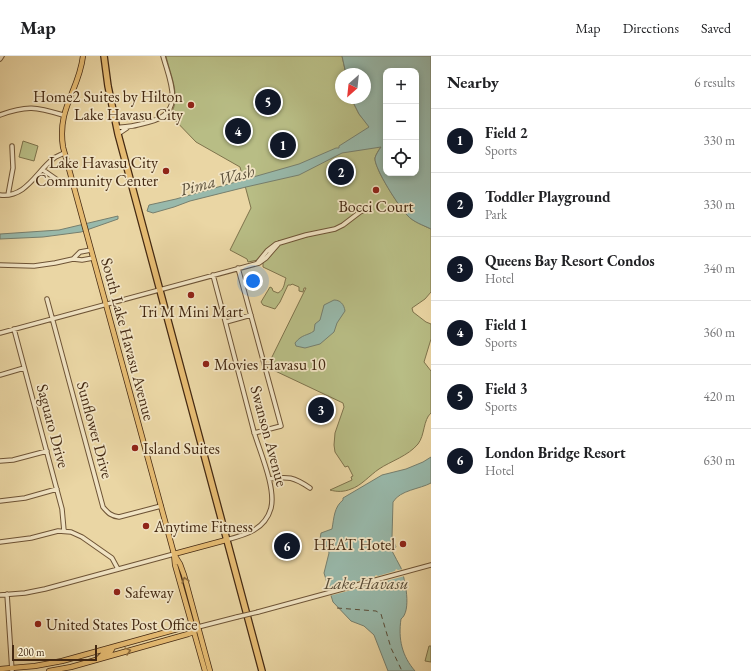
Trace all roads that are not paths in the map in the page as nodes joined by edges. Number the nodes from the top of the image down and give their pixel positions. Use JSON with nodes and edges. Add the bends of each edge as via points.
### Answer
{"nodes":[{"id":1,"x":2,"y":56,"type":"edge"},
{"id":2,"x":83,"y":56,"type":"edge"},
{"id":3,"x":104,"y":56,"type":"edge"},
{"id":4,"x":163,"y":56,"type":"edge"},
{"id":5,"x":0,"y":59,"type":"edge"},
{"id":6,"x":0,"y":115,"type":"edge"},
{"id":7,"x":64,"y":115,"type":"junction"},
{"id":8,"x":116,"y":127,"type":"junction"},
{"id":9,"x":127,"y":128,"type":"junction"},
{"id":10,"x":118,"y":134,"type":"junction"},
{"id":11,"x":12,"y":146,"type":"dead end"},
{"id":12,"x":64,"y":153,"type":"junction"},
{"id":13,"x":43,"y":170,"type":"junction"},
{"id":14,"x":56,"y":179,"type":"dead end"},
{"id":15,"x":0,"y":195,"type":"edge"},
{"id":16,"x":8,"y":195,"type":"junction"},
{"id":17,"x":368,"y":208,"type":"dead end"},
{"id":18,"x":91,"y":250,"type":"junction"},
{"id":19,"x":93,"y":258,"type":"junction"},
{"id":20,"x":73,"y":259,"type":"junction"},
{"id":21,"x":0,"y":265,"type":"edge"},
{"id":22,"x":238,"y":268,"type":"junction"},
{"id":23,"x":213,"y":275,"type":"junction"},
{"id":24,"x":158,"y":289,"type":"junction"},
{"id":25,"x":47,"y":299,"type":"dead end"},
{"id":26,"x":106,"y":304,"type":"junction"},
{"id":27,"x":251,"y":316,"type":"junction"},
{"id":28,"x":52,"y":318,"type":"junction"},
{"id":29,"x":226,"y":322,"type":"junction"},
{"id":30,"x":14,"y":329,"type":"junction"},
{"id":31,"x":0,"y":333,"type":"edge"},
{"id":32,"x":24,"y":368,"type":"junction"},
{"id":33,"x":0,"y":375,"type":"edge"},
{"id":34,"x":254,"y":432,"type":"junction"},
{"id":35,"x":47,"y":451,"type":"junction"},
{"id":36,"x":0,"y":461,"type":"edge"},
{"id":37,"x":268,"y":480,"type":"junction"},
{"id":38,"x":310,"y":488,"type":"dead end"},
{"id":39,"x":57,"y":489,"type":"junction"},
{"id":40,"x":0,"y":501,"type":"edge"},
{"id":41,"x":161,"y":506,"type":"junction"},
{"id":42,"x":64,"y":531,"type":"junction"},
{"id":43,"x":226,"y":540,"type":"junction"},
{"id":44,"x":0,"y":542,"type":"edge"},
{"id":45,"x":174,"y":554,"type":"junction"},
{"id":46,"x":431,"y":565,"type":"edge"},
{"id":47,"x":118,"y":569,"type":"junction"},
{"id":48,"x":0,"y":594,"type":"edge"},
{"id":49,"x":7,"y":594,"type":"junction"},
{"id":50,"x":194,"y":628,"type":"junction"},
{"id":51,"x":157,"y":635,"type":"junction"},
{"id":52,"x":113,"y":647,"type":"junction"},
{"id":53,"x":140,"y":648,"type":"junction"},
{"id":54,"x":98,"y":659,"type":"junction"},
{"id":55,"x":0,"y":669,"type":"edge"},
{"id":56,"x":11,"y":670,"type":"edge"},
{"id":57,"x":50,"y":671,"type":"edge"},
{"id":58,"x":205,"y":671,"type":"edge"},
{"id":59,"x":210,"y":671,"type":"edge"},
{"id":60,"x":262,"y":671,"type":"edge"}],
"edges":[{"from":1,"to":5,"type":"street"},
{"from":2,"to":7,"type":"main road","name":"South Lake Havasu Avenue","via":[[80,72]]},
{"from":3,"to":8,"type":"highway"},
{"from":4,"to":9,"type":"street","via":[[173,93],[170,110],[159,120]]},
{"from":6,"to":7,"type":"street","via":[[30,108]]},
{"from":7,"to":12,"type":"main road","name":"South Lake Havasu Avenue"},
{"from":8,"to":9,"type":"street"},
{"from":8,"to":10,"type":"highway"},
{"from":9,"to":10,"type":"street"},
{"from":10,"to":24,"type":"highway"},
{"from":11,"to":16,"type":"street","via":[[13,168]]},
{"from":12,"to":13,"type":"street","via":[[53,158]]},
{"from":12,"to":18,"type":"main road","name":"South Lake Havasu Avenue"},
{"from":13,"to":14,"type":"street"},
{"from":13,"to":16,"type":"street","via":[[27,186]]},
{"from":15,"to":16,"type":"street"},
{"from":17,"to":22,"type":"street","via":[[335,229],[279,243],[267,251],[257,263]]},
{"from":18,"to":19,"type":"main road","name":"South Lake Havasu Avenue"},
{"from":18,"to":20,"type":"street","via":[[80,252]]},
{"from":19,"to":20,"type":"street"},
{"from":19,"to":26,"type":"main road","name":"South Lake Havasu Avenue"},
{"from":20,"to":21,"type":"street","via":[[34,266]]},
{"from":22,"to":23,"type":"street"},
{"from":22,"to":27,"type":"street"},
{"from":23,"to":24,"type":"street"},
{"from":23,"to":29,"type":"street","name":"Swanson Avenue"},
{"from":24,"to":26,"type":"street"},
{"from":24,"to":43,"type":"highway"},
{"from":25,"to":28,"type":"street","name":"Sunflower Drive"},
{"from":26,"to":28,"type":"street"},
{"from":26,"to":41,"type":"main road","name":"South Lake Havasu Avenue"},
{"from":27,"to":29,"type":"street"},
{"from":27,"to":34,"type":"street","via":[[281,426]]},
{"from":28,"to":30,"type":"street"},
{"from":28,"to":41,"type":"street","name":"Sunflower Drive","via":[[103,506],[108,513],[119,517]]},
{"from":29,"to":34,"type":"street","name":"Swanson Avenue"},
{"from":30,"to":31,"type":"street"},
{"from":30,"to":32,"type":"street","name":"Saguaro Drive"},
{"from":32,"to":33,"type":"street"},
{"from":32,"to":35,"type":"street","name":"Saguaro Drive"},
{"from":34,"to":37,"type":"street","name":"Swanson Avenue"},
{"from":35,"to":36,"type":"street"},
{"from":35,"to":39,"type":"street","name":"Saguaro Drive"},
{"from":37,"to":38,"type":"street","via":[[288,477]]},
{"from":37,"to":43,"type":"street","name":"Swanson Avenue","via":[[272,490],[272,501],[265,520],[249,533]]},
{"from":39,"to":40,"type":"street","via":[[25,498]]},
{"from":39,"to":42,"type":"street","name":"Saguaro Drive"},
{"from":41,"to":45,"type":"main road","name":"South Lake Havasu Avenue"},
{"from":42,"to":44,"type":"street"},
{"from":42,"to":47,"type":"street","via":[[82,537],[112,558]]},
{"from":43,"to":45,"type":"main road","name":"Swanson Avenue"},
{"from":43,"to":60,"type":"highway"},
{"from":45,"to":47,"type":"street","name":"Swanson Avenue"},
{"from":45,"to":50,"type":"main road","name":"South Lake Havasu Avenue"},
{"from":46,"to":50,"type":"street","bridge":true},
{"from":47,"to":49,"type":"street","name":"Swanson Avenue","via":[[45,589]]},
{"from":48,"to":49,"type":"street","name":"Swanson Avenue"},
{"from":49,"to":56,"type":"street"},
{"from":50,"to":51,"type":"main road"},
{"from":50,"to":53,"type":"main road"},
{"from":50,"to":58,"type":"main road"},
{"from":50,"to":59,"type":"main road"},
{"from":51,"to":52,"type":"main road"},
{"from":51,"to":53,"type":"main road","via":[[141,643]]},
{"from":52,"to":54,"type":"main road"},
{"from":52,"to":56,"type":"main road","via":[[62,661]]},
{"from":54,"to":53,"type":"main road","one_way":true},
{"from":54,"to":57,"type":"main road"},
{"from":55,"to":56,"type":"main road"}]}
